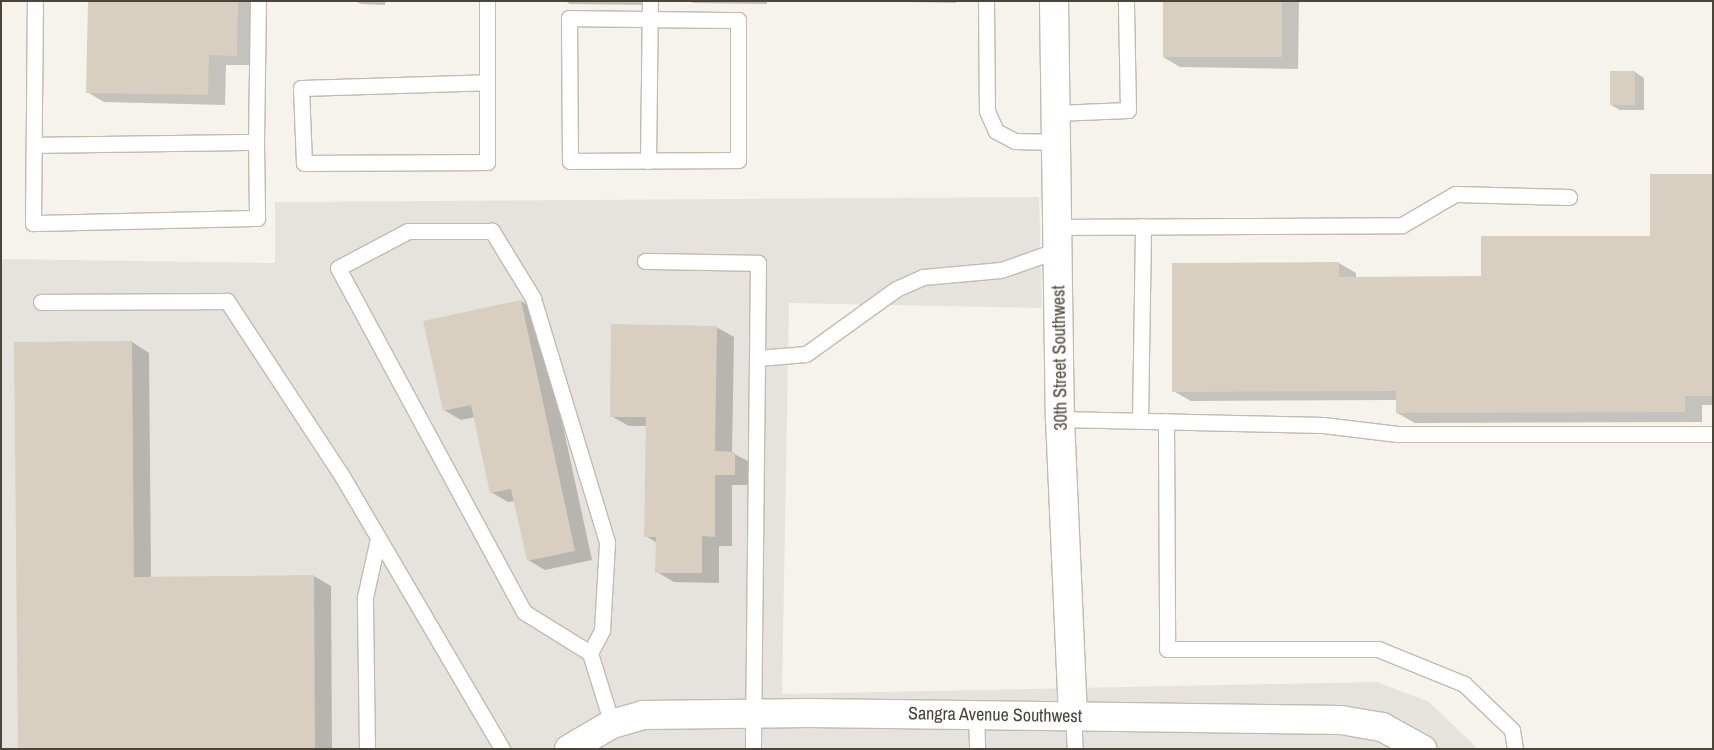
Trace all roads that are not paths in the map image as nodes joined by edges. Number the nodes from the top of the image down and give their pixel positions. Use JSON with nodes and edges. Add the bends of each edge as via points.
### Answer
{"nodes":[{"id":1,"x":35,"y":1,"type":"edge"},
{"id":2,"x":258,"y":1,"type":"edge"},
{"id":3,"x":487,"y":1,"type":"edge"},
{"id":4,"x":650,"y":1,"type":"edge"},
{"id":5,"x":986,"y":1,"type":"edge"},
{"id":6,"x":1054,"y":1,"type":"edge"},
{"id":7,"x":1126,"y":1,"type":"edge"},
{"id":8,"x":650,"y":18,"type":"junction"},
{"id":9,"x":487,"y":82,"type":"junction"},
{"id":10,"x":1056,"y":113,"type":"junction"},
{"id":11,"x":256,"y":142,"type":"junction"},
{"id":12,"x":1056,"y":142,"type":"junction"},
{"id":13,"x":34,"y":145,"type":"junction"},
{"id":14,"x":648,"y":161,"type":"junction"},
{"id":15,"x":1569,"y":197,"type":"dead end"},
{"id":16,"x":1143,"y":226,"type":"junction"},
{"id":17,"x":1058,"y":238,"type":"junction"},
{"id":18,"x":645,"y":261,"type":"dead end"},
{"id":19,"x":41,"y":302,"type":"dead end"},
{"id":20,"x":758,"y":358,"type":"junction"},
{"id":21,"x":1060,"y":419,"type":"junction"},
{"id":22,"x":1140,"y":421,"type":"junction"},
{"id":23,"x":1166,"y":421,"type":"junction"},
{"id":24,"x":1713,"y":434,"type":"edge"},
{"id":25,"x":378,"y":538,"type":"junction"},
{"id":26,"x":590,"y":653,"type":"junction"},
{"id":27,"x":757,"y":714,"type":"junction"},
{"id":28,"x":976,"y":715,"type":"junction"},
{"id":29,"x":1073,"y":715,"type":"junction"},
{"id":30,"x":612,"y":724,"type":"junction"},
{"id":31,"x":367,"y":749,"type":"edge"},
{"id":32,"x":502,"y":749,"type":"edge"},
{"id":33,"x":569,"y":749,"type":"edge"},
{"id":34,"x":753,"y":749,"type":"edge"},
{"id":35,"x":977,"y":749,"type":"edge"},
{"id":36,"x":1075,"y":749,"type":"edge"},
{"id":37,"x":1422,"y":749,"type":"edge"},
{"id":38,"x":1515,"y":749,"type":"edge"}],
"edges":[{"from":1,"to":13,"type":"lane"},
{"from":2,"to":11,"type":"lane"},
{"from":3,"to":9,"type":"lane"},
{"from":4,"to":8,"type":"lane"},
{"from":5,"to":12,"type":"lane","via":[[987,110],[996,130],[1015,141]]},
{"from":6,"to":10,"type":"street","name":"30th Street Southwest"},
{"from":7,"to":10,"type":"lane","via":[[1128,110]]},
{"from":8,"to":14,"type":"lane"},
{"from":8,"to":14,"type":"lane","via":[[569,18],[570,161]]},
{"from":8,"to":14,"type":"lane","via":[[738,20],[738,160]]},
{"from":9,"to":9,"type":"lane","via":[[487,162],[304,163],[301,88]]},
{"from":10,"to":12,"type":"street","name":"30th Street Southwest"},
{"from":11,"to":13,"type":"lane"},
{"from":11,"to":13,"type":"lane","via":[[257,218],[33,222]]},
{"from":12,"to":17,"type":"street","name":"30th Street Southwest"},
{"from":15,"to":16,"type":"lane","via":[[1455,194],[1402,225]]},
{"from":16,"to":17,"type":"lane"},
{"from":16,"to":22,"type":"lane"},
{"from":17,"to":20,"type":"lane","via":[[1001,270],[923,277],[896,289],[806,354]]},
{"from":17,"to":21,"type":"street","name":"30th Street Southwest"},
{"from":18,"to":20,"type":"lane","via":[[758,263]]},
{"from":19,"to":25,"type":"lane","via":[[227,301]]},
{"from":20,"to":27,"type":"lane"},
{"from":21,"to":22,"type":"lane"},
{"from":21,"to":29,"type":"street","name":"30th Street Southwest"},
{"from":22,"to":23,"type":"lane"},
{"from":23,"to":24,"type":"lane","via":[[1323,425],[1397,434]]},
{"from":23,"to":38,"type":"lane","via":[[1167,648],[1378,649],[1464,684],[1512,730]]},
{"from":25,"to":31,"type":"lane","via":[[364,597]]},
{"from":25,"to":32,"type":"lane"},
{"from":26,"to":26,"type":"lane","via":[[524,612],[338,268],[408,231],[492,232],[533,298],[607,542],[602,630]]},
{"from":26,"to":30,"type":"lane"},
{"from":27,"to":28,"type":"street","name":"Sangra Avenue Southwest"},
{"from":27,"to":30,"type":"street","name":"Sangra Avenue Southwest","via":[[644,715]]},
{"from":27,"to":34,"type":"lane"},
{"from":28,"to":29,"type":"street","name":"Sangra Avenue Southwest"},
{"from":28,"to":35,"type":"lane"},
{"from":29,"to":36,"type":"lane"},
{"from":29,"to":37,"type":"street","name":"Sangra Avenue Southwest","via":[[1341,720],[1382,727]]},
{"from":30,"to":33,"type":"street","name":"Sangra Avenue Southwest"}]}
